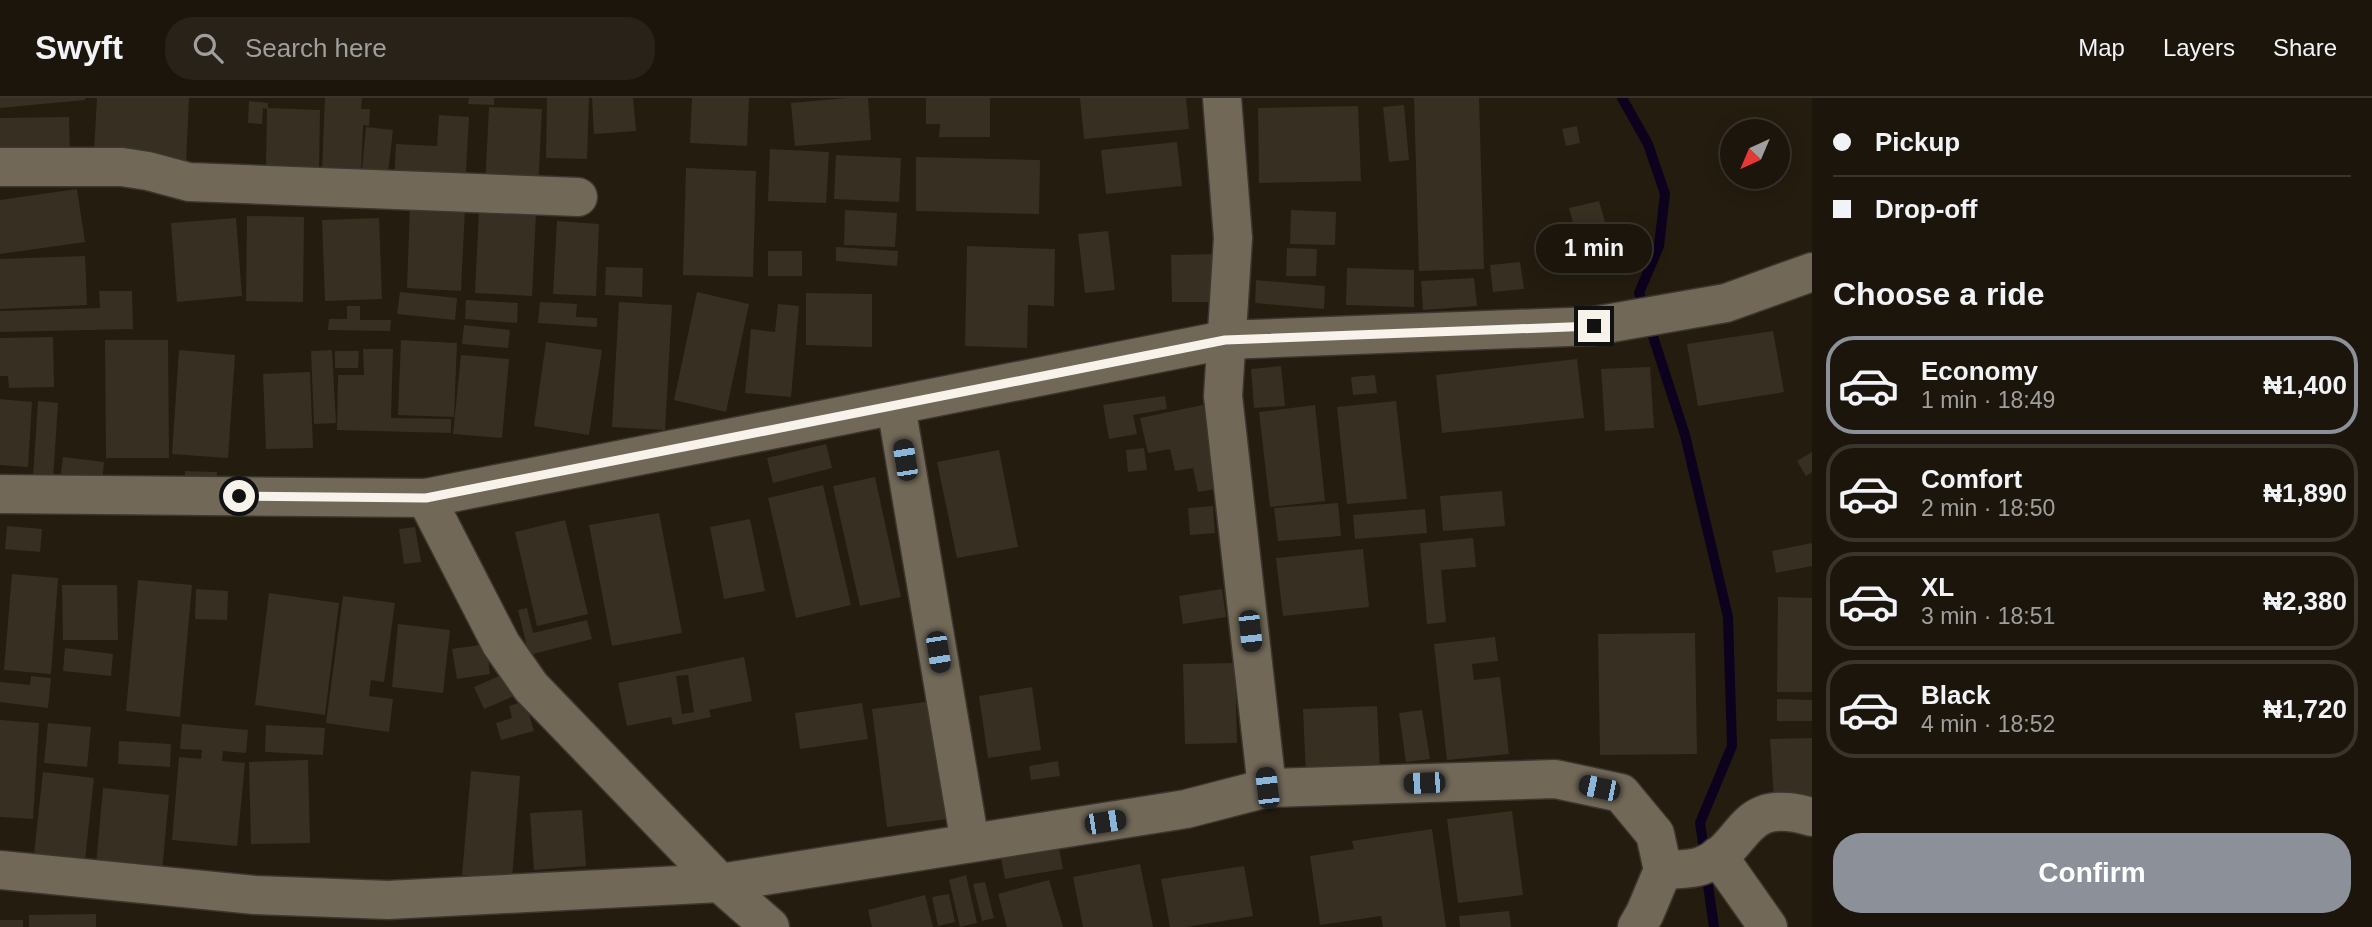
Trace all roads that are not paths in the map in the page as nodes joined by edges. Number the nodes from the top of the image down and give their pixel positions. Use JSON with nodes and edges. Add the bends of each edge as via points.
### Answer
{"nodes":[{"id":1,"x":1222,"y":98,"type":"edge"},
{"id":2,"x":0,"y":167,"type":"edge"},
{"id":3,"x":578,"y":197,"type":"dead end"},
{"id":4,"x":1812,"y":272,"type":"edge"},
{"id":5,"x":1225,"y":340,"type":"junction"},
{"id":6,"x":896,"y":406,"type":"junction"},
{"id":7,"x":0,"y":494,"type":"edge"},
{"id":8,"x":426,"y":498,"type":"junction"},
{"id":9,"x":1267,"y":788,"type":"junction"},
{"id":10,"x":1812,"y":817,"type":"edge"},
{"id":11,"x":970,"y":844,"type":"junction"},
{"id":12,"x":1718,"y":856,"type":"junction"},
{"id":13,"x":0,"y":870,"type":"edge"},
{"id":14,"x":1663,"y":870,"type":"junction"},
{"id":15,"x":720,"y":883,"type":"junction"},
{"id":16,"x":770,"y":927,"type":"edge"},
{"id":17,"x":1637,"y":927,"type":"edge"},
{"id":18,"x":1768,"y":927,"type":"edge"}],
"edges":[{"from":1,"to":5,"type":"street","via":[[1233,237]]},
{"from":2,"to":3,"type":"street","via":[[122,167],[189,182]]},
{"from":4,"to":5,"type":"street","via":[[1726,303],[1594,326]]},
{"from":5,"to":6,"type":"street"},
{"from":5,"to":9,"type":"street","via":[[1223,396]]},
{"from":6,"to":8,"type":"street"},
{"from":6,"to":11,"type":"street"},
{"from":7,"to":8,"type":"street"},
{"from":8,"to":15,"type":"street","via":[[501,644],[531,687]]},
{"from":9,"to":11,"type":"street","via":[[1186,809]]},
{"from":9,"to":14,"type":"street","via":[[1555,779],[1621,793],[1655,834]]},
{"from":10,"to":12,"type":"street","via":[[1774,811],[1754,818]]},
{"from":11,"to":15,"type":"street"},
{"from":12,"to":14,"type":"street","via":[[1700,866]]},
{"from":12,"to":18,"type":"street"},
{"from":13,"to":15,"type":"street","via":[[255,895],[388,900]]},
{"from":14,"to":17,"type":"street"},
{"from":15,"to":16,"type":"street"}]}
